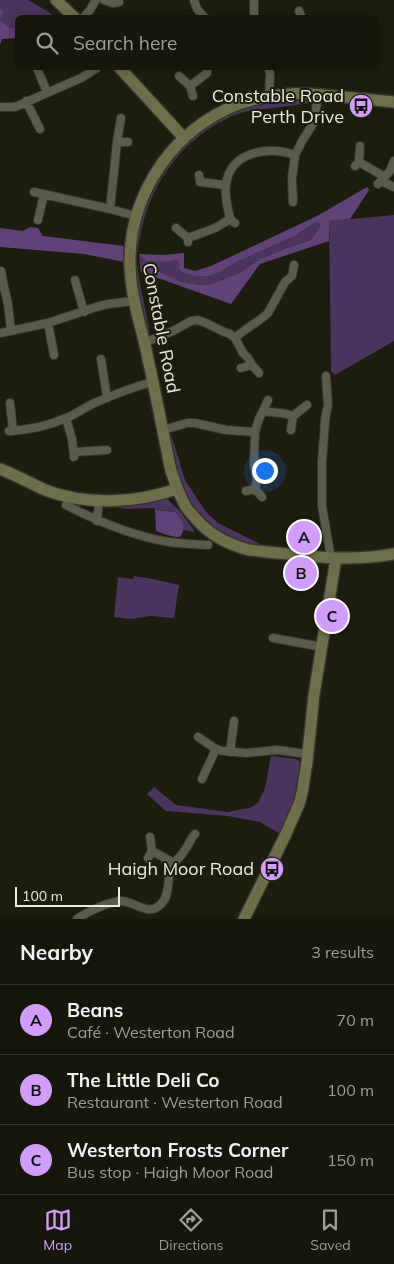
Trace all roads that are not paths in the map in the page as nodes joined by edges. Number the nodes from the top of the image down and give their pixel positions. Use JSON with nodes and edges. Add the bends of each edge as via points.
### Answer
{"nodes":[{"id":1,"x":56,"y":0,"type":"edge"},
{"id":2,"x":96,"y":0,"type":"edge"},
{"id":3,"x":104,"y":0,"type":"edge"},
{"id":4,"x":194,"y":0,"type":"edge"},
{"id":5,"x":254,"y":0,"type":"edge"},
{"id":6,"x":119,"y":2,"type":"dead end"},
{"id":7,"x":197,"y":9,"type":"junction"},
{"id":8,"x":72,"y":15,"type":"edge"},
{"id":9,"x":86,"y":15,"type":"edge"},
{"id":10,"x":190,"y":15,"type":"dead end"},
{"id":11,"x":202,"y":15,"type":"edge"},
{"id":12,"x":254,"y":15,"type":"edge"},
{"id":13,"x":38,"y":70,"type":"edge"},
{"id":14,"x":94,"y":70,"type":"edge"},
{"id":15,"x":122,"y":70,"type":"edge"},
{"id":16,"x":207,"y":70,"type":"edge"},
{"id":17,"x":269,"y":70,"type":"edge"},
{"id":18,"x":179,"y":76,"type":"dead end"},
{"id":19,"x":190,"y":86,"type":"junction"},
{"id":20,"x":47,"y":92,"type":"junction"},
{"id":21,"x":318,"y":95,"type":"junction"},
{"id":22,"x":193,"y":96,"type":"dead end"},
{"id":23,"x":270,"y":96,"type":"junction"},
{"id":24,"x":26,"y":101,"type":"junction"},
{"id":25,"x":394,"y":102,"type":"edge"},
{"id":26,"x":0,"y":107,"type":"edge"},
{"id":27,"x":121,"y":118,"type":"dead end"},
{"id":28,"x":40,"y":129,"type":"dead end"},
{"id":29,"x":184,"y":138,"type":"junction"},
{"id":30,"x":117,"y":142,"type":"junction"},
{"id":31,"x":128,"y":142,"type":"dead end"},
{"id":32,"x":360,"y":146,"type":"dead end"},
{"id":33,"x":295,"y":155,"type":"junction"},
{"id":34,"x":394,"y":161,"type":"edge"},
{"id":35,"x":199,"y":175,"type":"dead end"},
{"id":36,"x":381,"y":180,"type":"junction"},
{"id":37,"x":225,"y":185,"type":"junction"},
{"id":38,"x":394,"y":187,"type":"edge"},
{"id":39,"x":34,"y":192,"type":"dead end"},
{"id":40,"x":44,"y":194,"type":"junction"},
{"id":41,"x":293,"y":202,"type":"dead end"},
{"id":42,"x":110,"y":209,"type":"junction"},
{"id":43,"x":136,"y":216,"type":"junction"},
{"id":44,"x":38,"y":220,"type":"dead end"},
{"id":45,"x":176,"y":228,"type":"dead end"},
{"id":46,"x":294,"y":265,"type":"dead end"},
{"id":47,"x":1,"y":271,"type":"dead end"},
{"id":48,"x":75,"y":280,"type":"dead end"},
{"id":49,"x":2,"y":287,"type":"edge"},
{"id":50,"x":134,"y":302,"type":"junction"},
{"id":51,"x":84,"y":312,"type":"junction"},
{"id":52,"x":48,"y":323,"type":"junction"},
{"id":53,"x":11,"y":331,"type":"junction"},
{"id":54,"x":0,"y":333,"type":"edge"},
{"id":55,"x":235,"y":338,"type":"junction"},
{"id":56,"x":144,"y":342,"type":"junction"},
{"id":57,"x":54,"y":355,"type":"dead end"},
{"id":58,"x":101,"y":360,"type":"dead end"},
{"id":59,"x":252,"y":365,"type":"junction"},
{"id":60,"x":240,"y":368,"type":"dead end"},
{"id":61,"x":259,"y":373,"type":"dead end"},
{"id":62,"x":326,"y":376,"type":"dead end"},
{"id":63,"x":152,"y":382,"type":"junction"},
{"id":64,"x":107,"y":398,"type":"junction"},
{"id":65,"x":268,"y":400,"type":"dead end"},
{"id":66,"x":10,"y":403,"type":"dead end"},
{"id":67,"x":307,"y":405,"type":"dead end"},
{"id":68,"x":264,"y":411,"type":"junction"},
{"id":69,"x":293,"y":416,"type":"junction"},
{"id":70,"x":66,"y":418,"type":"junction"},
{"id":71,"x":163,"y":430,"type":"junction"},
{"id":72,"x":291,"y":430,"type":"dead end"},
{"id":73,"x":255,"y":432,"type":"junction"},
{"id":74,"x":107,"y":450,"type":"dead end"},
{"id":75,"x":0,"y":469,"type":"edge"},
{"id":76,"x":177,"y":489,"type":"junction"},
{"id":77,"x":255,"y":489,"type":"junction"},
{"id":78,"x":246,"y":491,"type":"dead end"},
{"id":79,"x":262,"y":497,"type":"dead end"},
{"id":80,"x":100,"y":501,"type":"junction"},
{"id":81,"x":66,"y":505,"type":"dead end"},
{"id":82,"x":97,"y":521,"type":"junction"},
{"id":83,"x":208,"y":546,"type":"dead end"},
{"id":84,"x":394,"y":554,"type":"edge"},
{"id":85,"x":334,"y":558,"type":"junction"},
{"id":86,"x":273,"y":638,"type":"dead end"},
{"id":87,"x":323,"y":648,"type":"junction"},
{"id":88,"x":234,"y":721,"type":"dead end"},
{"id":89,"x":198,"y":737,"type":"dead end"},
{"id":90,"x":216,"y":750,"type":"junction"},
{"id":91,"x":230,"y":752,"type":"junction"},
{"id":92,"x":308,"y":754,"type":"junction"},
{"id":93,"x":202,"y":779,"type":"dead end"},
{"id":94,"x":195,"y":834,"type":"dead end"},
{"id":95,"x":150,"y":837,"type":"dead end"},
{"id":96,"x":174,"y":863,"type":"junction"},
{"id":97,"x":77,"y":919,"type":"edge"},
{"id":98,"x":244,"y":919,"type":"edge"}],
"edges":[{"from":1,"to":8,"type":"street"},
{"from":2,"to":9,"type":"street"},
{"from":3,"to":6,"type":"street"},
{"from":4,"to":7,"type":"street"},
{"from":5,"to":12,"type":"street"},
{"from":7,"to":10,"type":"street"},
{"from":7,"to":11,"type":"street"},
{"from":13,"to":20,"type":"street"},
{"from":14,"to":20,"type":"street"},
{"from":15,"to":29,"type":"street"},
{"from":16,"to":19,"type":"street"},
{"from":17,"to":23,"type":"street"},
{"from":18,"to":19,"type":"street"},
{"from":19,"to":22,"type":"street"},
{"from":20,"to":24,"type":"street"},
{"from":21,"to":23,"type":"street","name":"Constable Road","via":[[291,93]]},
{"from":21,"to":25,"type":"street","name":"Constable Road"},
{"from":21,"to":33,"type":"street","via":[[314,122]]},
{"from":23,"to":29,"type":"street","name":"Constable Road","via":[[223,111]]},
{"from":24,"to":26,"type":"street","via":[[15,107]]},
{"from":24,"to":28,"type":"street"},
{"from":27,"to":30,"type":"street"},
{"from":29,"to":43,"type":"street","name":"Constable Road","via":[[155,174]]},
{"from":30,"to":31,"type":"street"},
{"from":30,"to":42,"type":"street"},
{"from":32,"to":36,"type":"street","via":[[357,164]]},
{"from":33,"to":37,"type":"street","via":[[271,150],[246,156],[236,164]]},
{"from":33,"to":41,"type":"street"},
{"from":34,"to":36,"type":"street"},
{"from":35,"to":37,"type":"street","via":[[200,182]]},
{"from":36,"to":38,"type":"street"},
{"from":37,"to":45,"type":"street","via":[[232,221],[188,240]]},
{"from":39,"to":40,"type":"street"},
{"from":40,"to":42,"type":"street"},
{"from":40,"to":44,"type":"street"},
{"from":42,"to":43,"type":"street"},
{"from":43,"to":50,"type":"street","name":"Constable Road","via":[[130,268]]},
{"from":46,"to":55,"type":"street","via":[[294,279],[285,282],[268,313]]},
{"from":47,"to":49,"type":"street"},
{"from":48,"to":51,"type":"street"},
{"from":49,"to":53,"type":"street"},
{"from":50,"to":51,"type":"street","via":[[108,304]]},
{"from":50,"to":56,"type":"street","name":"Constable Road"},
{"from":51,"to":52,"type":"street"},
{"from":52,"to":53,"type":"street"},
{"from":52,"to":57,"type":"street"},
{"from":53,"to":54,"type":"street"},
{"from":55,"to":56,"type":"street","via":[[198,320]]},
{"from":55,"to":59,"type":"street"},
{"from":56,"to":63,"type":"street","name":"Constable Road"},
{"from":58,"to":64,"type":"street"},
{"from":59,"to":60,"type":"street"},
{"from":59,"to":61,"type":"street"},
{"from":62,"to":85,"type":"street","via":[[328,406],[322,506]]},
{"from":63,"to":64,"type":"street"},
{"from":63,"to":71,"type":"street","name":"Constable Road"},
{"from":64,"to":70,"type":"street"},
{"from":65,"to":68,"type":"street"},
{"from":66,"to":70,"type":"street","via":[[11,431]]},
{"from":67,"to":69,"type":"street"},
{"from":68,"to":69,"type":"street"},
{"from":68,"to":73,"type":"street"},
{"from":69,"to":72,"type":"street"},
{"from":70,"to":74,"type":"street","via":[[74,454]]},
{"from":71,"to":73,"type":"street","via":[[195,423]]},
{"from":71,"to":76,"type":"street","name":"Constable Road"},
{"from":73,"to":77,"type":"street"},
{"from":75,"to":80,"type":"street","via":[[47,490]]},
{"from":76,"to":80,"type":"street","via":[[161,495]]},
{"from":76,"to":85,"type":"street","name":"Constable Road","via":[[187,509],[203,527],[236,547]]},
{"from":77,"to":78,"type":"street"},
{"from":77,"to":79,"type":"street"},
{"from":80,"to":82,"type":"street"},
{"from":81,"to":82,"type":"street"},
{"from":82,"to":83,"type":"street","via":[[146,537]]},
{"from":84,"to":85,"type":"street","name":"Constable Road"},
{"from":85,"to":87,"type":"street"},
{"from":86,"to":87,"type":"street"},
{"from":87,"to":92,"type":"street"},
{"from":88,"to":91,"type":"street"},
{"from":89,"to":90,"type":"street"},
{"from":90,"to":91,"type":"street"},
{"from":90,"to":93,"type":"street"},
{"from":91,"to":92,"type":"street","via":[[246,754],[276,750]]},
{"from":92,"to":98,"type":"street","via":[[299,804]]},
{"from":94,"to":96,"type":"street"},
{"from":95,"to":96,"type":"street","via":[[150,854]]},
{"from":96,"to":97,"type":"street","via":[[168,890],[160,906],[148,909],[116,901]]}]}
